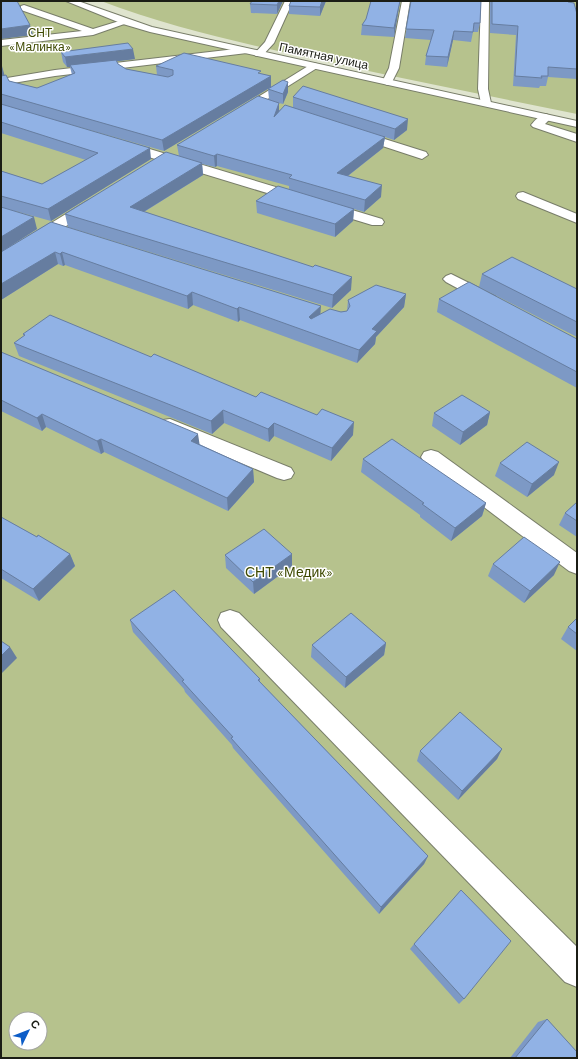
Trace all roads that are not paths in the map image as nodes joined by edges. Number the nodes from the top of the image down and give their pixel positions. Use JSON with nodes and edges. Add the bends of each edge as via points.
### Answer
{"nodes":[{"id":1,"x":70,"y":1,"type":"edge"},
{"id":2,"x":289,"y":1,"type":"edge"},
{"id":3,"x":406,"y":1,"type":"edge"},
{"id":4,"x":485,"y":1,"type":"edge"},
{"id":5,"x":24,"y":8,"type":"dead end"},
{"id":6,"x":126,"y":22,"type":"junction"},
{"id":7,"x":93,"y":32,"type":"junction"},
{"id":8,"x":1,"y":43,"type":"edge"},
{"id":9,"x":244,"y":51,"type":"junction"},
{"id":10,"x":259,"y":54,"type":"junction"},
{"id":11,"x":313,"y":66,"type":"junction"},
{"id":12,"x":1,"y":82,"type":"edge"},
{"id":13,"x":387,"y":82,"type":"junction"},
{"id":14,"x":256,"y":101,"type":"junction"},
{"id":15,"x":486,"y":103,"type":"junction"},
{"id":16,"x":271,"y":106,"type":"edge"},
{"id":17,"x":230,"y":117,"type":"edge"},
{"id":18,"x":546,"y":117,"type":"junction"},
{"id":19,"x":577,"y":124,"type":"edge"},
{"id":20,"x":344,"y":130,"type":"edge"},
{"id":21,"x":577,"y":138,"type":"edge"},
{"id":22,"x":113,"y":142,"type":"edge"},
{"id":23,"x":178,"y":150,"type":"edge"},
{"id":24,"x":422,"y":155,"type":"dead end"},
{"id":25,"x":165,"y":158,"type":"junction"},
{"id":26,"x":152,"y":166,"type":"edge"},
{"id":27,"x":106,"y":195,"type":"edge"},
{"id":28,"x":523,"y":196,"type":"dead end"},
{"id":29,"x":577,"y":219,"type":"edge"},
{"id":30,"x":31,"y":222,"type":"edge"},
{"id":31,"x":377,"y":222,"type":"dead end"},
{"id":32,"x":53,"y":229,"type":"junction"},
{"id":33,"x":68,"y":233,"type":"edge"},
{"id":34,"x":1,"y":260,"type":"edge"},
{"id":35,"x":451,"y":279,"type":"dead end"},
{"id":36,"x":500,"y":305,"type":"edge"},
{"id":37,"x":153,"y":418,"type":"edge"},
{"id":38,"x":431,"y":457,"type":"dead end"},
{"id":39,"x":284,"y":473,"type":"dead end"},
{"id":40,"x":577,"y":565,"type":"edge"},
{"id":41,"x":230,"y":620,"type":"dead end"},
{"id":42,"x":577,"y":970,"type":"edge"}],
"edges":[{"from":1,"to":6,"type":"street","name":"Памятная улица"},
{"from":2,"to":10,"type":"street","via":[[268,43]]},
{"from":3,"to":13,"type":"street","via":[[394,68]]},
{"from":4,"to":15,"type":"street","via":[[483,89]]},
{"from":5,"to":7,"type":"street"},
{"from":6,"to":7,"type":"street"},
{"from":6,"to":9,"type":"street","name":"Памятная улица"},
{"from":7,"to":8,"type":"street"},
{"from":9,"to":10,"type":"street","name":"Памятная улица"},
{"from":9,"to":12,"type":"street","via":[[126,70]]},
{"from":10,"to":11,"type":"street","name":"Памятная улица"},
{"from":11,"to":13,"type":"street","name":"Памятная улица"},
{"from":11,"to":14,"type":"street"},
{"from":13,"to":15,"type":"street","name":"Памятная улица"},
{"from":14,"to":16,"type":"street"},
{"from":14,"to":17,"type":"street"},
{"from":15,"to":18,"type":"street","name":"Памятная улица"},
{"from":18,"to":19,"type":"street","name":"Памятная улица"},
{"from":18,"to":21,"type":"street","via":[[537,126]]},
{"from":20,"to":24,"type":"street"},
{"from":22,"to":25,"type":"street"},
{"from":23,"to":25,"type":"street"},
{"from":25,"to":26,"type":"street"},
{"from":25,"to":31,"type":"street"},
{"from":27,"to":32,"type":"street"},
{"from":28,"to":29,"type":"street"},
{"from":30,"to":32,"type":"street"},
{"from":32,"to":33,"type":"street"},
{"from":32,"to":34,"type":"street"},
{"from":35,"to":36,"type":"street"},
{"from":37,"to":39,"type":"street"},
{"from":38,"to":40,"type":"street"},
{"from":41,"to":42,"type":"street"}]}
